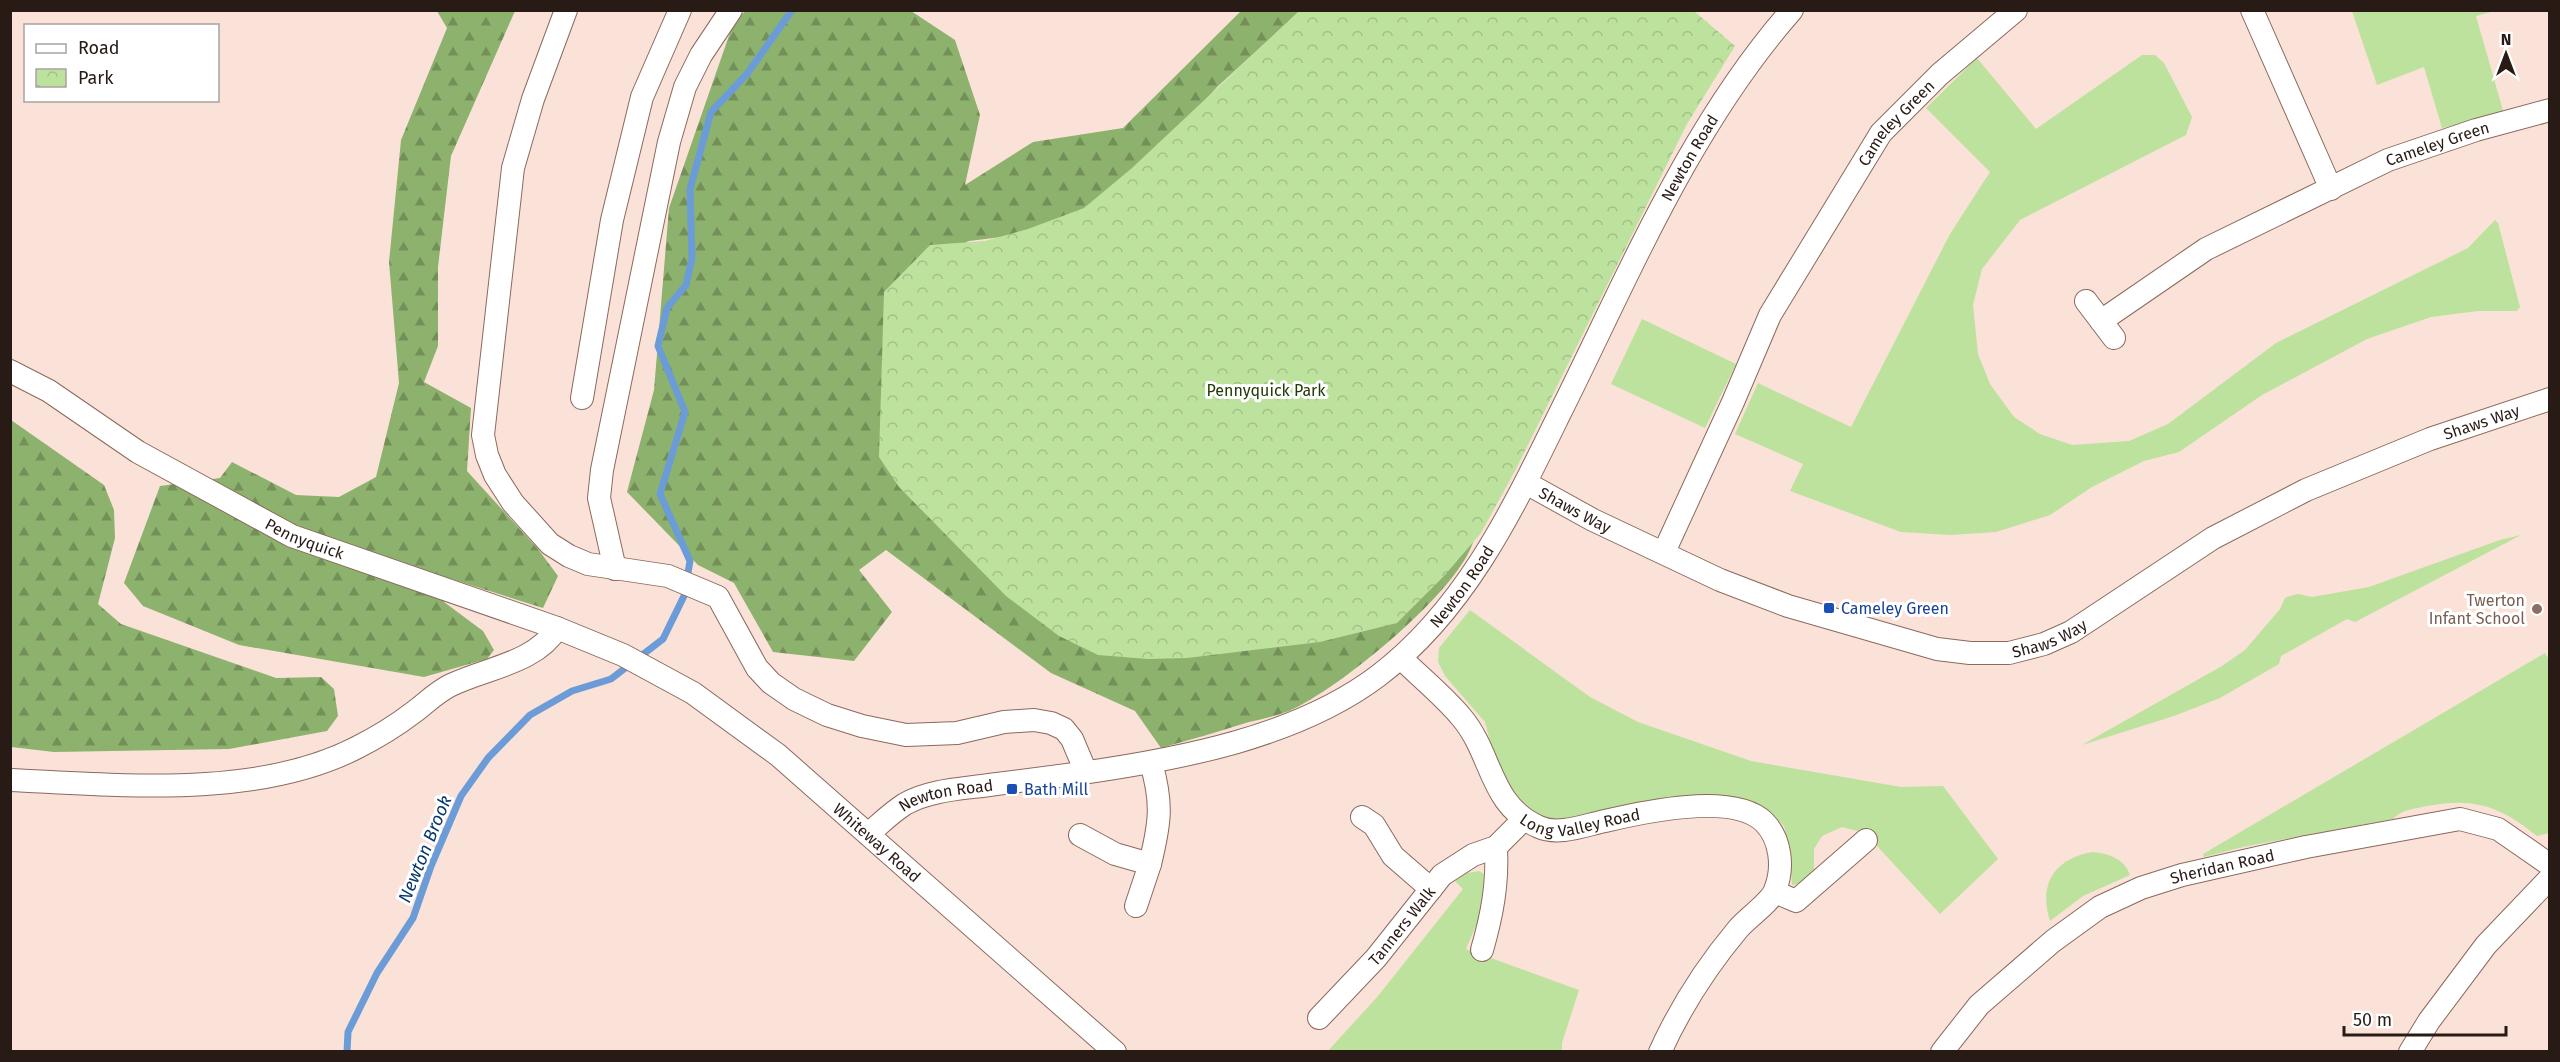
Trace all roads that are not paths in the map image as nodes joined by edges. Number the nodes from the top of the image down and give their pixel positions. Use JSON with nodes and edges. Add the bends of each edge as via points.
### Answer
{"nodes":[{"id":1,"x":566,"y":10,"type":"edge"},
{"id":2,"x":680,"y":10,"type":"edge"},
{"id":3,"x":731,"y":10,"type":"edge"},
{"id":4,"x":1792,"y":10,"type":"edge"},
{"id":5,"x":2016,"y":10,"type":"edge"},
{"id":6,"x":2252,"y":10,"type":"edge"},
{"id":7,"x":2550,"y":110,"type":"edge"},
{"id":8,"x":2331,"y":189,"type":"junction"},
{"id":9,"x":2085,"y":301,"type":"dead end"},
{"id":10,"x":10,"y":371,"type":"edge"},
{"id":11,"x":582,"y":398,"type":"dead end"},
{"id":12,"x":2550,"y":399,"type":"edge"},
{"id":13,"x":1526,"y":483,"type":"junction"},
{"id":14,"x":1664,"y":552,"type":"junction"},
{"id":15,"x":615,"y":568,"type":"junction"},
{"id":16,"x":557,"y":628,"type":"junction"},
{"id":17,"x":623,"y":655,"type":"joint"},
{"id":18,"x":1401,"y":658,"type":"junction"},
{"id":19,"x":1150,"y":762,"type":"junction"},
{"id":20,"x":1086,"y":772,"type":"junction"},
{"id":21,"x":10,"y":780,"type":"edge"},
{"id":22,"x":1362,"y":817,"type":"dead end"},
{"id":23,"x":1524,"y":819,"type":"junction"},
{"id":24,"x":868,"y":834,"type":"junction"},
{"id":25,"x":1080,"y":835,"type":"dead end"},
{"id":26,"x":1866,"y":840,"type":"dead end"},
{"id":27,"x":1496,"y":846,"type":"junction"},
{"id":28,"x":1150,"y":864,"type":"junction"},
{"id":29,"x":2550,"y":865,"type":"edge"},
{"id":30,"x":2550,"y":878,"type":"edge"},
{"id":31,"x":1431,"y":889,"type":"junction"},
{"id":32,"x":1775,"y":892,"type":"junction"},
{"id":33,"x":1136,"y":906,"type":"dead end"},
{"id":34,"x":1482,"y":950,"type":"dead end"},
{"id":35,"x":1319,"y":1018,"type":"dead end"},
{"id":36,"x":1115,"y":1052,"type":"edge"},
{"id":37,"x":1660,"y":1052,"type":"edge"},
{"id":38,"x":1942,"y":1052,"type":"edge"},
{"id":39,"x":2410,"y":1052,"type":"edge"}],
"edges":[{"from":1,"to":15,"type":"street","via":[[513,168],[483,435],[495,475],[550,544],[588,564]]},
{"from":2,"to":11,"type":"street","via":[[642,97],[612,220]]},
{"from":3,"to":15,"type":"street","via":[[685,87],[669,142],[602,470],[599,498]]},
{"from":4,"to":13,"type":"street","name":"Newton Road","via":[[1761,45],[1678,177]]},
{"from":5,"to":14,"type":"street","name":"Cameley Green","via":[[1940,74],[1881,133],[1770,315]]},
{"from":6,"to":8,"type":"street"},
{"from":7,"to":8,"type":"street","name":"Cameley Green","via":[[2388,160]]},
{"from":8,"to":9,"type":"street","name":"Cameley Green","via":[[2206,249],[2107,329]]},
{"from":10,"to":16,"type":"street","name":"Pennyquick","via":[[49,391],[138,452],[292,536]]},
{"from":12,"to":14,"type":"street","name":"Shaws Way","via":[[2430,439],[2306,490],[2213,538],[2071,632],[2044,644],[2009,652],[1937,649],[1788,606],[1720,580]]},
{"from":13,"to":14,"type":"street","name":"Shaws Way","via":[[1593,520]]},
{"from":13,"to":18,"type":"street","name":"Newton Road","via":[[1461,592]]},
{"from":15,"to":20,"type":"street","via":[[668,576],[718,597],[757,668],[794,699],[826,715],[906,735],[957,733],[1004,722],[1052,723],[1064,729],[1072,740]]},
{"from":16,"to":17,"type":"street","name":"Pennyquick"},
{"from":16,"to":21,"type":"street","via":[[537,650],[449,686],[357,748],[312,767],[255,778],[169,786]]},
{"from":17,"to":24,"type":"street","name":"Whiteway Road","via":[[693,693],[778,754]]},
{"from":18,"to":19,"type":"street","name":"Newton Road","via":[[1311,715],[1272,730]]},
{"from":18,"to":23,"type":"street","name":"Long Valley Road","via":[[1463,718],[1497,788]]},
{"from":19,"to":20,"type":"street","name":"Newton Road"},
{"from":19,"to":28,"type":"street","via":[[1160,805],[1160,824]]},
{"from":20,"to":24,"type":"street","name":"Newton Road","via":[[942,791],[905,804]]},
{"from":22,"to":31,"type":"street","via":[[1374,825],[1393,856]]},
{"from":23,"to":27,"type":"street","name":"Tanners Walk"},
{"from":23,"to":32,"type":"street","name":"Long Valley Road","via":[[1541,828],[1561,831],[1650,810],[1728,806],[1764,822],[1777,843],[1781,861]]},
{"from":24,"to":36,"type":"street","name":"Whiteway Road"},
{"from":25,"to":28,"type":"street","via":[[1115,854]]},
{"from":26,"to":32,"type":"street","via":[[1796,901]]},
{"from":27,"to":31,"type":"street","name":"Tanners Walk","via":[[1473,855],[1443,875]]},
{"from":27,"to":34,"type":"street","via":[[1498,876]]},
{"from":28,"to":33,"type":"street"},
{"from":29,"to":38,"type":"street","name":"Sheridan Road","via":[[2498,829],[2460,819],[2306,846],[2182,875],[2141,888],[2100,908],[2053,941],[1979,1005]]},
{"from":30,"to":39,"type":"street","via":[[2486,945]]},
{"from":31,"to":35,"type":"street","name":"Tanners Walk","via":[[1376,958]]},
{"from":32,"to":37,"type":"street","via":[[1738,928],[1690,994]]}]}
